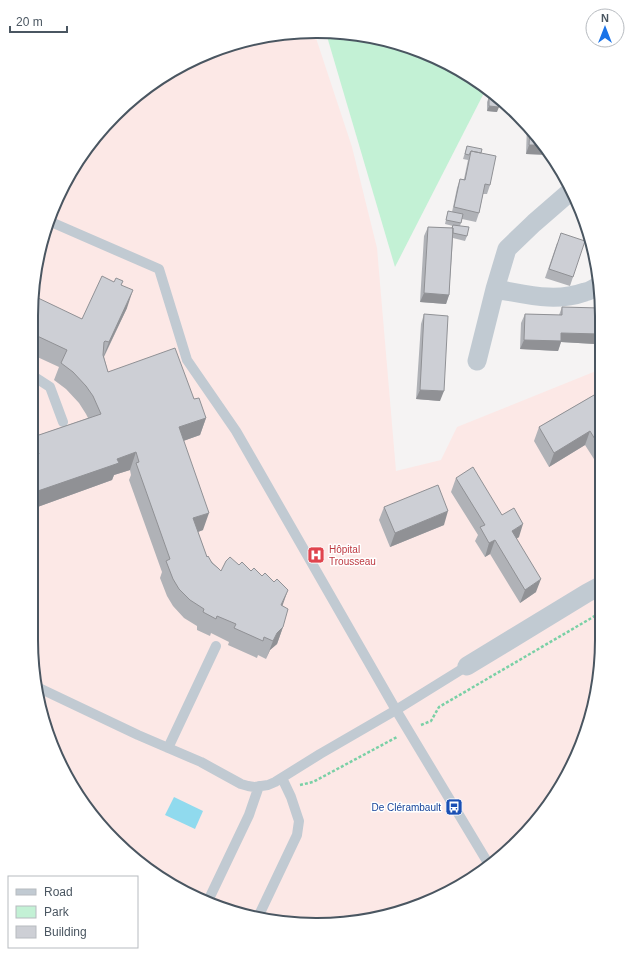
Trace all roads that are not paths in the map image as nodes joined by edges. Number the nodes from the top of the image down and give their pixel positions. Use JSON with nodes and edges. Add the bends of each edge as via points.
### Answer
{"nodes":[{"id":1,"x":566,"y":194,"type":"edge"},
{"id":2,"x":54,"y":223,"type":"edge"},
{"id":3,"x":593,"y":288,"type":"edge"},
{"id":4,"x":495,"y":289,"type":"junction"},
{"id":5,"x":478,"y":361,"type":"dead end"},
{"id":6,"x":38,"y":379,"type":"edge"},
{"id":7,"x":63,"y":422,"type":"dead end"},
{"id":8,"x":595,"y":589,"type":"edge"},
{"id":9,"x":216,"y":646,"type":"dead end"},
{"id":10,"x":468,"y":666,"type":"joint"},
{"id":11,"x":42,"y":690,"type":"edge"},
{"id":12,"x":396,"y":710,"type":"junction"},
{"id":13,"x":168,"y":748,"type":"junction"},
{"id":14,"x":284,"y":783,"type":"junction"},
{"id":15,"x":259,"y":786,"type":"junction"},
{"id":16,"x":486,"y":860,"type":"edge"},
{"id":17,"x":210,"y":897,"type":"edge"},
{"id":18,"x":259,"y":912,"type":"edge"}],
"edges":[{"from":1,"to":4,"type":"street","via":[[507,249]]},
{"from":2,"to":12,"type":"lane","via":[[159,269],[187,360],[236,431]]},
{"from":3,"to":4,"type":"street","via":[[563,298],[546,298]]},
{"from":4,"to":5,"type":"street"},
{"from":6,"to":7,"type":"lane","via":[[50,387]]},
{"from":8,"to":10,"type":"street"},
{"from":9,"to":13,"type":"lane"},
{"from":10,"to":12,"type":"lane"},
{"from":11,"to":13,"type":"lane"},
{"from":12,"to":14,"type":"lane","via":[[320,754]]},
{"from":12,"to":16,"type":"lane"},
{"from":13,"to":15,"type":"lane","via":[[201,762],[241,784]]},
{"from":14,"to":15,"type":"lane"},
{"from":14,"to":18,"type":"lane","via":[[299,821],[297,835]]},
{"from":15,"to":17,"type":"lane","via":[[249,815]]}]}
